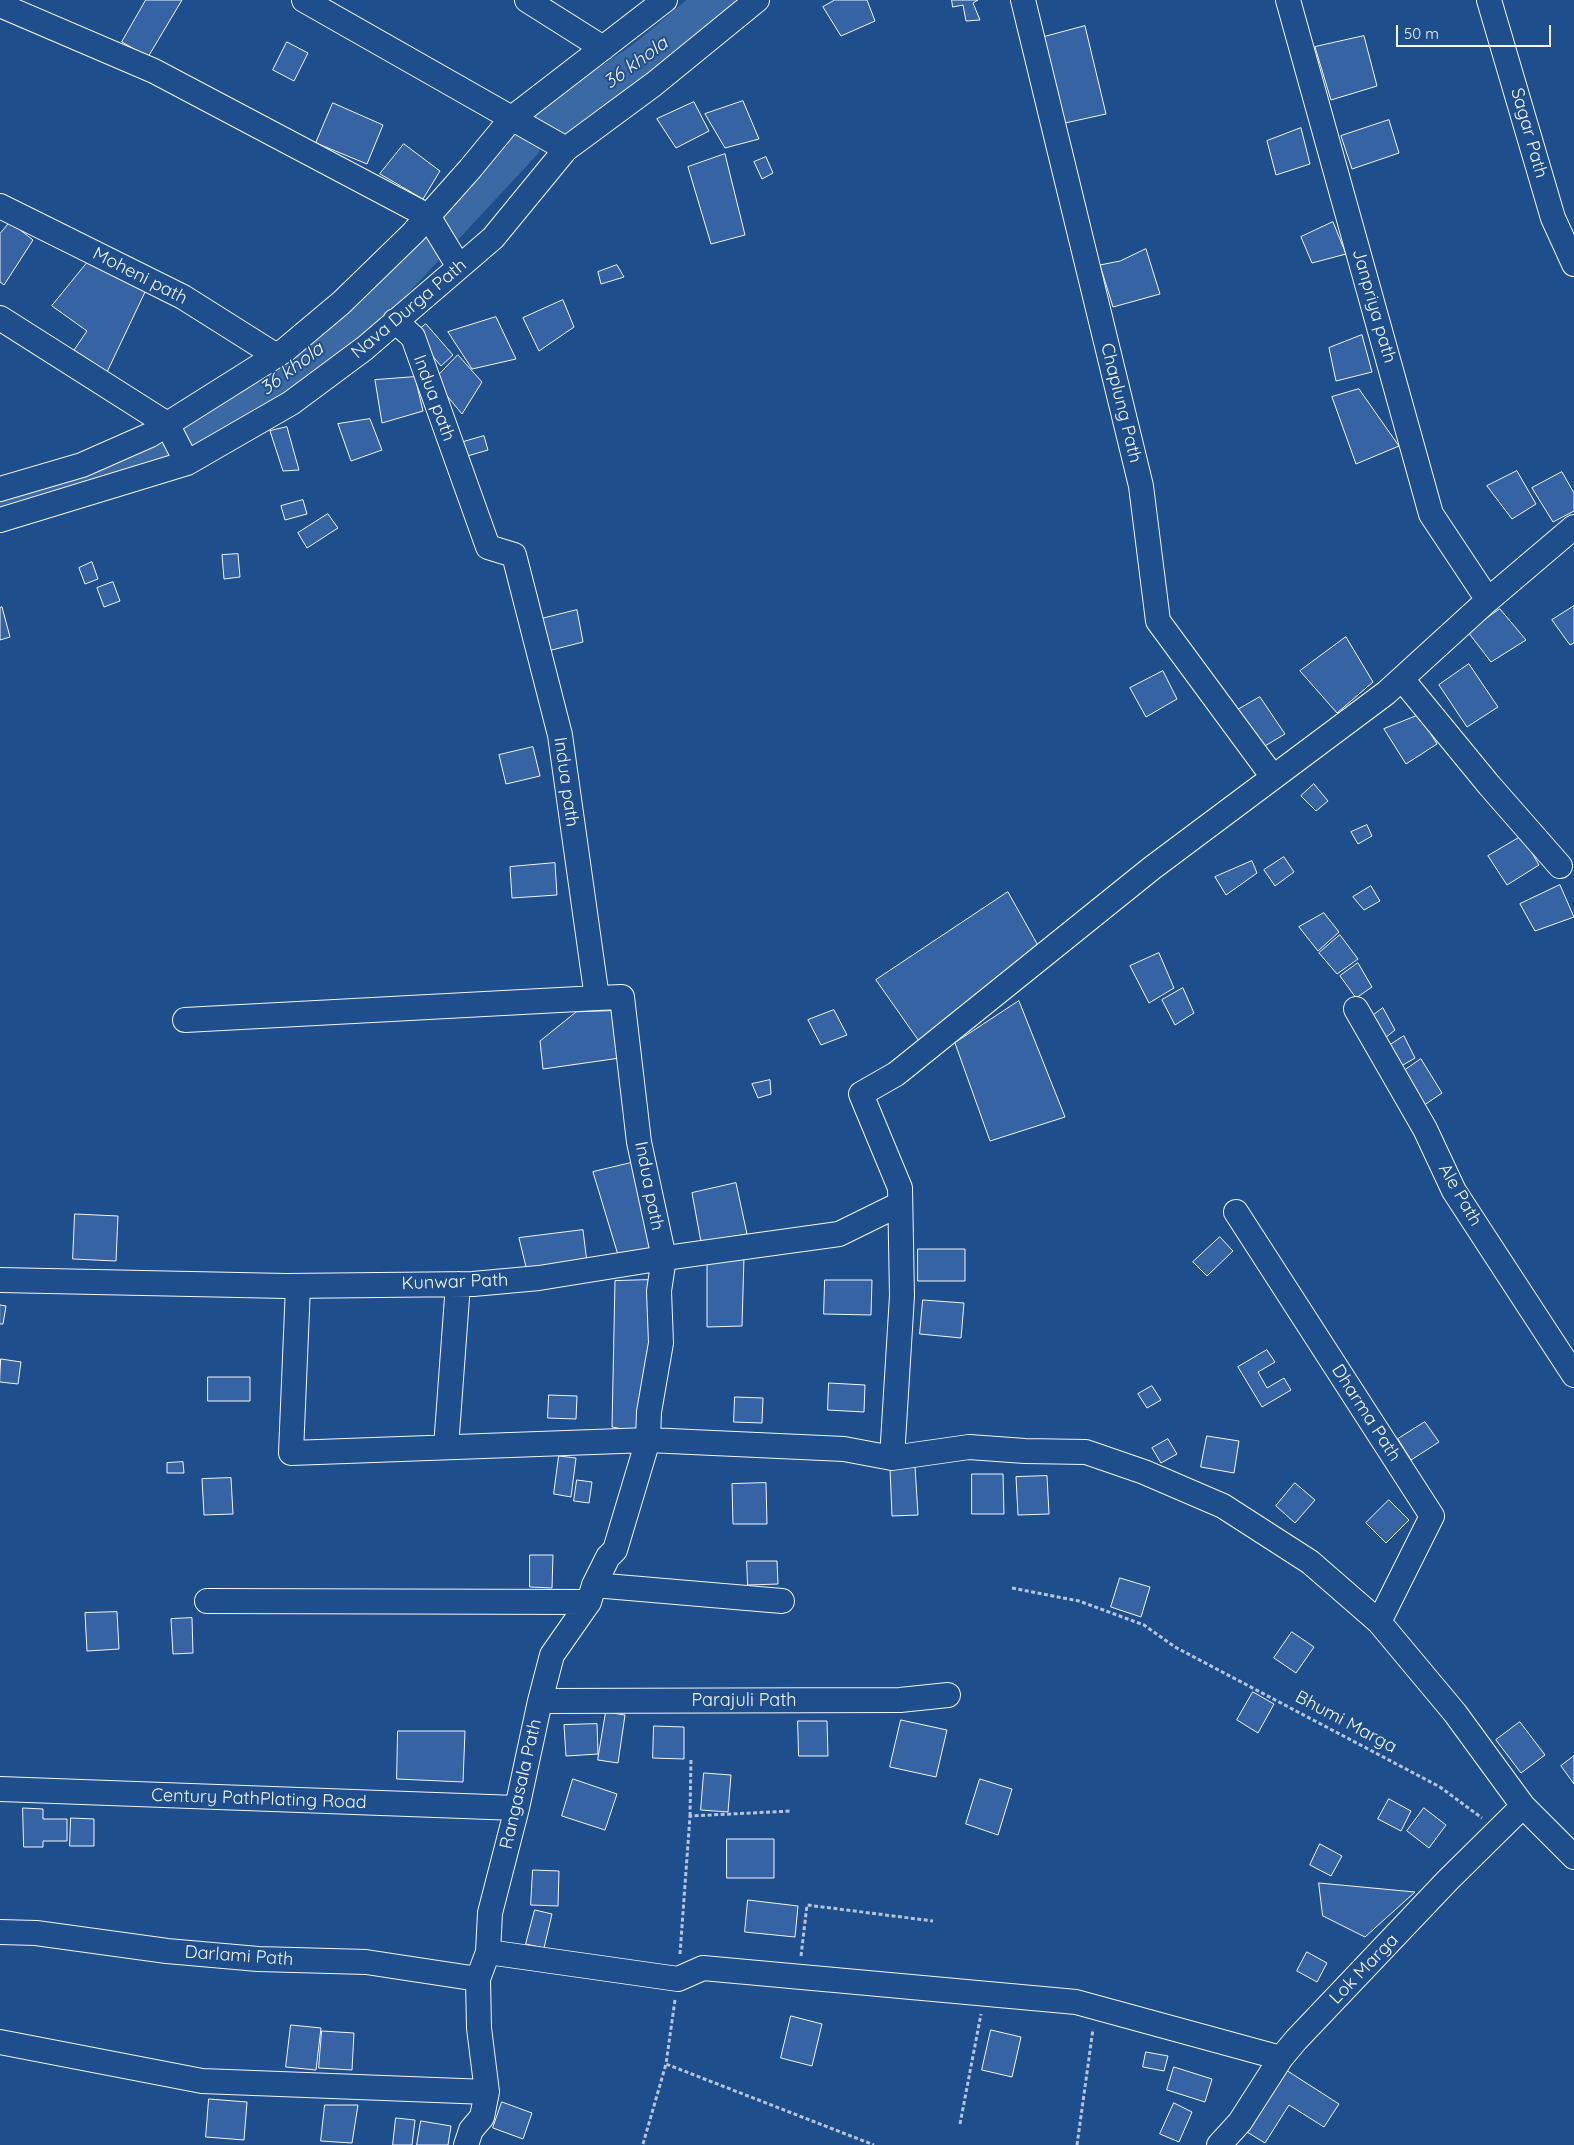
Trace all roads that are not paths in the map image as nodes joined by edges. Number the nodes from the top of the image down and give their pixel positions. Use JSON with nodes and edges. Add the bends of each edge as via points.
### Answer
{"nodes":[{"id":1,"x":304,"y":0,"type":"edge"},
{"id":2,"x":528,"y":0,"type":"edge"},
{"id":3,"x":664,"y":0,"type":"edge"},
{"id":4,"x":757,"y":0,"type":"edge"},
{"id":5,"x":1022,"y":0,"type":"edge"},
{"id":6,"x":1288,"y":0,"type":"edge"},
{"id":7,"x":1489,"y":0,"type":"edge"},
{"id":8,"x":0,"y":5,"type":"edge"},
{"id":9,"x":603,"y":48,"type":"junction"},
{"id":10,"x":512,"y":118,"type":"junction"},
{"id":11,"x":566,"y":149,"type":"junction"},
{"id":12,"x":0,"y":206,"type":"edge"},
{"id":13,"x":428,"y":216,"type":"junction"},
{"id":14,"x":1574,"y":264,"type":"edge"},
{"id":15,"x":459,"y":267,"type":"junction"},
{"id":16,"x":0,"y":318,"type":"edge"},
{"id":17,"x":395,"y":321,"type":"junction"},
{"id":18,"x":275,"y":355,"type":"junction"},
{"id":19,"x":167,"y":424,"type":"junction"},
{"id":20,"x":187,"y":463,"type":"junction"},
{"id":21,"x":0,"y":489,"type":"edge"},
{"id":22,"x":0,"y":520,"type":"edge"},
{"id":23,"x":1574,"y":527,"type":"edge"},
{"id":24,"x":1488,"y":600,"type":"junction"},
{"id":25,"x":1402,"y":679,"type":"junction"},
{"id":26,"x":1273,"y":777,"type":"junction"},
{"id":27,"x":1560,"y":866,"type":"dead end"},
{"id":28,"x":597,"y":998,"type":"junction"},
{"id":29,"x":1356,"y":1009,"type":"dead end"},
{"id":30,"x":185,"y":1020,"type":"dead end"},
{"id":31,"x":900,"y":1204,"type":"junction"},
{"id":32,"x":1236,"y":1212,"type":"dead end"},
{"id":33,"x":664,"y":1258,"type":"junction"},
{"id":34,"x":0,"y":1280,"type":"edge"},
{"id":35,"x":458,"y":1284,"type":"junction"},
{"id":36,"x":298,"y":1286,"type":"junction"},
{"id":37,"x":1574,"y":1375,"type":"edge"},
{"id":38,"x":648,"y":1440,"type":"junction"},
{"id":39,"x":446,"y":1446,"type":"junction"},
{"id":40,"x":892,"y":1458,"type":"junction"},
{"id":41,"x":591,"y":1593,"type":"junction"},
{"id":42,"x":782,"y":1600,"type":"dead end"},
{"id":43,"x":207,"y":1601,"type":"dead end"},
{"id":44,"x":1379,"y":1622,"type":"junction"},
{"id":45,"x":948,"y":1695,"type":"dead end"},
{"id":46,"x":540,"y":1701,"type":"junction"},
{"id":47,"x":0,"y":1789,"type":"edge"},
{"id":48,"x":1523,"y":1806,"type":"junction"},
{"id":49,"x":517,"y":1808,"type":"junction"},
{"id":50,"x":1571,"y":1848,"type":"edge"},
{"id":51,"x":0,"y":1932,"type":"edge"},
{"id":52,"x":488,"y":1952,"type":"junction"},
{"id":53,"x":478,"y":1979,"type":"junction"},
{"id":54,"x":0,"y":2042,"type":"edge"},
{"id":55,"x":1281,"y":2058,"type":"junction"},
{"id":56,"x":487,"y":2092,"type":"junction"},
{"id":57,"x":466,"y":2145,"type":"edge"},
{"id":58,"x":1219,"y":2145,"type":"edge"}],
"edges":[{"from":1,"to":10,"type":"street"},
{"from":2,"to":9,"type":"street"},
{"from":3,"to":9,"type":"street"},
{"from":4,"to":11,"type":"street","name":"Nava Durga Path","via":[[654,84]]},
{"from":5,"to":26,"type":"street","name":"Chaplung Path","via":[[1142,486],[1158,621]]},
{"from":6,"to":24,"type":"street","name":"Janpriya path","via":[[1431,514]]},
{"from":7,"to":14,"type":"street","name":"Sagar Path","via":[[1553,218]]},
{"from":8,"to":13,"type":"street","via":[[154,71]]},
{"from":9,"to":10,"type":"street"},
{"from":10,"to":11,"type":"street"},
{"from":10,"to":13,"type":"street"},
{"from":11,"to":15,"type":"street","name":"Nava Durga Path","via":[[493,238]]},
{"from":12,"to":18,"type":"street","name":"Moheni path","via":[[183,297]]},
{"from":13,"to":15,"type":"street"},
{"from":13,"to":18,"type":"street","via":[[341,302],[286,350]]},
{"from":15,"to":17,"type":"street","name":"Nava Durga Path"},
{"from":16,"to":19,"type":"street"},
{"from":17,"to":20,"type":"street","name":"Nava Durga Path","via":[[365,348],[291,403]]},
{"from":17,"to":28,"type":"street","name":"Indua path","via":[[413,337],[488,547],[514,555],[560,735]]},
{"from":18,"to":19,"type":"street"},
{"from":19,"to":20,"type":"street"},
{"from":19,"to":21,"type":"street","via":[[150,435],[82,465]]},
{"from":20,"to":22,"type":"street","name":"Nava Durga Path"},
{"from":23,"to":24,"type":"street"},
{"from":24,"to":25,"type":"street"},
{"from":25,"to":26,"type":"street"},
{"from":25,"to":27,"type":"street"},
{"from":26,"to":31,"type":"street","via":[[1152,868],[896,1074],[861,1094],[900,1188]]},
{"from":28,"to":30,"type":"street"},
{"from":28,"to":33,"type":"street","name":"Indua path","via":[[622,997],[640,1142]]},
{"from":29,"to":37,"type":"street","name":"Ale Path","via":[[1425,1129],[1454,1191]]},
{"from":31,"to":33,"type":"street","name":"Kunwar Path","via":[[839,1234]]},
{"from":31,"to":40,"type":"street","via":[[902,1296]]},
{"from":32,"to":44,"type":"street","name":"Dharma Path","via":[[1432,1516]]},
{"from":33,"to":35,"type":"street","name":"Kunwar Path","via":[[539,1278]]},
{"from":33,"to":38,"type":"street","name":"Rangasala Path","via":[[659,1291],[662,1343],[649,1412]]},
{"from":34,"to":36,"type":"street","name":"Kunwar Path"},
{"from":35,"to":36,"type":"street","name":"Kunwar Path"},
{"from":35,"to":39,"type":"street"},
{"from":36,"to":39,"type":"street","via":[[291,1453]]},
{"from":38,"to":39,"type":"street"},
{"from":38,"to":40,"type":"street","via":[[844,1449]]},
{"from":38,"to":41,"type":"street","name":"Rangasala Path","via":[[616,1550],[608,1557]]},
{"from":40,"to":44,"type":"street","via":[[969,1447],[1086,1452],[1144,1472],[1223,1506],[1310,1562]]},
{"from":41,"to":42,"type":"street"},
{"from":41,"to":43,"type":"street"},
{"from":41,"to":46,"type":"street","name":"Rangasala Path","via":[[552,1655]]},
{"from":44,"to":48,"type":"street","via":[[1455,1713]]},
{"from":45,"to":46,"type":"street","name":"Parajuli Path","via":[[900,1700]]},
{"from":46,"to":49,"type":"street","name":"Rangasala Path"},
{"from":47,"to":49,"type":"street","name":"Century PathPlating Road"},
{"from":48,"to":50,"type":"street"},
{"from":48,"to":55,"type":"street","name":"Lok Marga","via":[[1448,1880]]},
{"from":49,"to":52,"type":"street","name":"Rangasala Path","via":[[490,1913]]},
{"from":51,"to":53,"type":"street","name":"Darlami Path","via":[[36,1933],[167,1951],[249,1958],[366,1962]]},
{"from":52,"to":53,"type":"street","name":"Rangasala Path"},
{"from":52,"to":55,"type":"street","via":[[678,1980],[703,1968],[1076,2002]]},
{"from":53,"to":56,"type":"street","name":"Rangasala Path","via":[[479,2028]]},
{"from":54,"to":56,"type":"street","via":[[202,2081]]},
{"from":55,"to":58,"type":"street","name":"Lok Marga","via":[[1240,2122]]},
{"from":56,"to":57,"type":"street","name":"Rangasala Path","via":[[482,2118],[471,2130]]}]}
